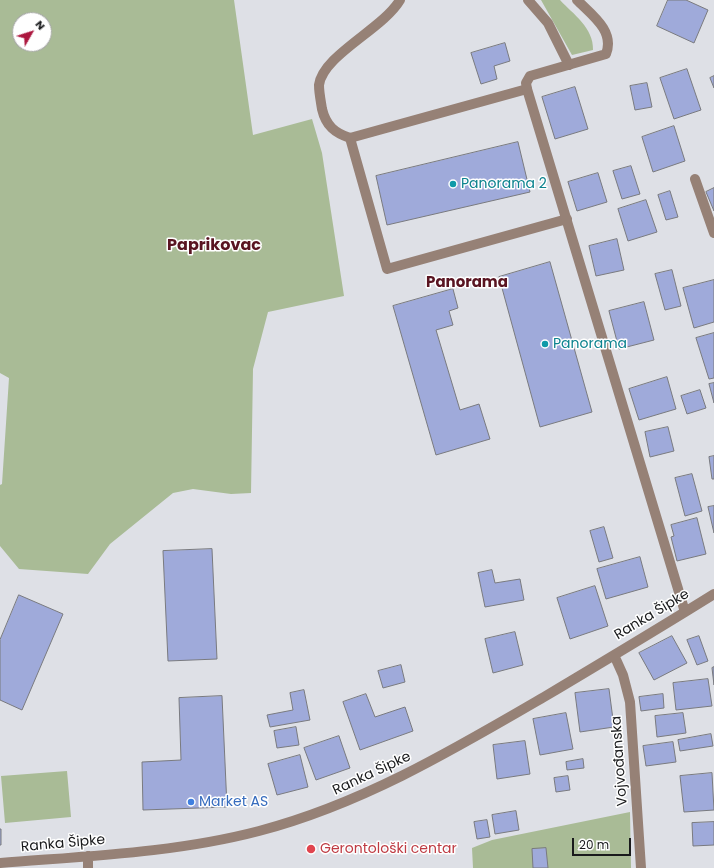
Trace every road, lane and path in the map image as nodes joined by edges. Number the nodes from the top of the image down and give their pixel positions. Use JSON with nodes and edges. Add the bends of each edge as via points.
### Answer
{"nodes":[{"id":1,"x":400,"y":0,"type":"edge"},
{"id":2,"x":528,"y":0,"type":"edge"},
{"id":3,"x":577,"y":0,"type":"edge"},
{"id":4,"x":569,"y":65,"type":"junction"},
{"id":5,"x":527,"y":89,"type":"junction"},
{"id":6,"x":350,"y":138,"type":"junction"},
{"id":7,"x":695,"y":179,"type":"dead end"},
{"id":8,"x":567,"y":219,"type":"junction"},
{"id":9,"x":714,"y":234,"type":"edge"},
{"id":10,"x":714,"y":594,"type":"edge"},
{"id":11,"x":685,"y":612,"type":"junction"},
{"id":12,"x":614,"y":655,"type":"junction"},
{"id":13,"x":88,"y":856,"type":"junction"},
{"id":14,"x":0,"y":863,"type":"edge"},
{"id":15,"x":88,"y":868,"type":"edge"},
{"id":16,"x":641,"y":868,"type":"edge"}],
"edges":[{"from":1,"to":6,"type":"street","via":[[378,25],[331,62],[319,85],[324,117],[329,126],[338,134]]},
{"from":2,"to":4,"type":"street","via":[[548,24]]},
{"from":3,"to":4,"type":"street","via":[[604,28],[609,39],[609,47],[606,54],[599,58]]},
{"from":4,"to":5,"type":"street","via":[[530,76],[526,83]]},
{"from":5,"to":6,"type":"street"},
{"from":5,"to":8,"type":"street"},
{"from":6,"to":8,"type":"street","via":[[387,269]]},
{"from":7,"to":9,"type":"street"},
{"from":8,"to":11,"type":"street"},
{"from":10,"to":11,"type":"street","name":"Ranka Šipke"},
{"from":11,"to":12,"type":"street","name":"Ranka Šipke"},
{"from":12,"to":13,"type":"street","name":"Ranka Šipke","via":[[422,766],[331,808],[258,831],[188,847]]},
{"from":12,"to":16,"type":"street","name":"Vojvođanska","via":[[623,675],[630,702]]},
{"from":13,"to":14,"type":"street","name":"Ranka Šipke"},
{"from":13,"to":15,"type":"street"}]}
